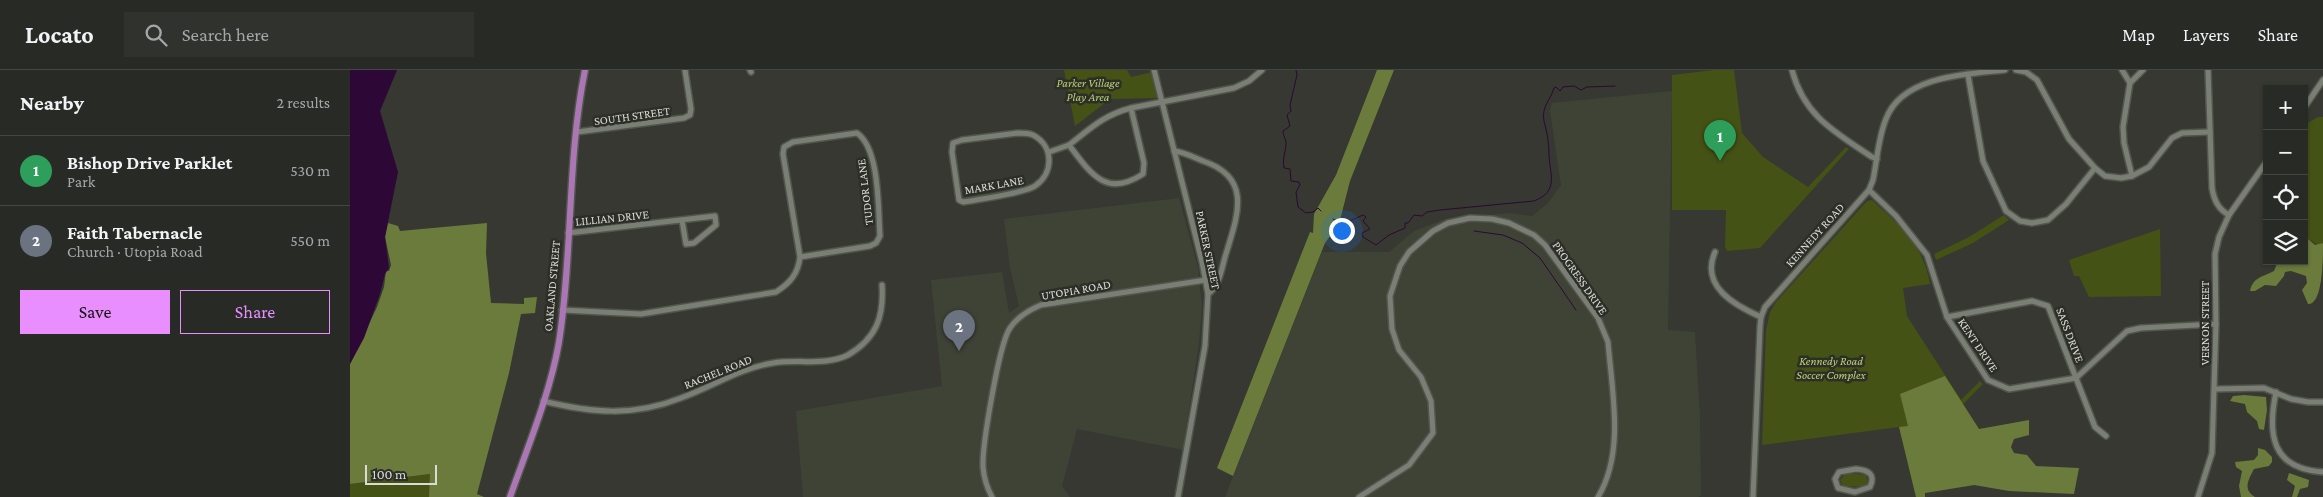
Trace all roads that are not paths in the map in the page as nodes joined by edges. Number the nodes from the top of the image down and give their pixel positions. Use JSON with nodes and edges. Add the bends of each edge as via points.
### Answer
{"nodes":[{"id":1,"x":585,"y":70,"type":"edge"},
{"id":2,"x":685,"y":70,"type":"edge"},
{"id":3,"x":1154,"y":70,"type":"edge"},
{"id":4,"x":1262,"y":70,"type":"edge"},
{"id":5,"x":1792,"y":70,"type":"edge"},
{"id":6,"x":2005,"y":70,"type":"edge"},
{"id":7,"x":2016,"y":70,"type":"edge"},
{"id":8,"x":2122,"y":70,"type":"edge"},
{"id":9,"x":2143,"y":70,"type":"edge"},
{"id":10,"x":2208,"y":70,"type":"edge"},
{"id":11,"x":1968,"y":75,"type":"junction"},
{"id":12,"x":2323,"y":80,"type":"edge"},
{"id":13,"x":2130,"y":83,"type":"junction"},
{"id":14,"x":1162,"y":102,"type":"junction"},
{"id":15,"x":2308,"y":102,"type":"edge"},
{"id":16,"x":1131,"y":108,"type":"junction"},
{"id":17,"x":577,"y":132,"type":"junction"},
{"id":18,"x":2210,"y":132,"type":"junction"},
{"id":19,"x":1069,"y":146,"type":"junction"},
{"id":20,"x":1174,"y":151,"type":"junction"},
{"id":21,"x":1049,"y":152,"type":"junction"},
{"id":22,"x":1877,"y":159,"type":"junction"},
{"id":23,"x":2263,"y":167,"type":"edge"},
{"id":24,"x":2094,"y":168,"type":"junction"},
{"id":25,"x":2132,"y":176,"type":"junction"},
{"id":26,"x":1869,"y":190,"type":"junction"},
{"id":27,"x":2229,"y":215,"type":"junction"},
{"id":28,"x":682,"y":220,"type":"junction"},
{"id":29,"x":568,"y":233,"type":"junction"},
{"id":30,"x":1715,"y":252,"type":"dead end"},
{"id":31,"x":800,"y":257,"type":"junction"},
{"id":32,"x":1206,"y":280,"type":"junction"},
{"id":33,"x":882,"y":285,"type":"dead end"},
{"id":34,"x":1208,"y":294,"type":"junction"},
{"id":35,"x":562,"y":310,"type":"junction"},
{"id":36,"x":1761,"y":316,"type":"junction"},
{"id":37,"x":1947,"y":317,"type":"junction"},
{"id":38,"x":2216,"y":324,"type":"junction"},
{"id":39,"x":2076,"y":378,"type":"junction"},
{"id":40,"x":2215,"y":389,"type":"junction"},
{"id":41,"x":2276,"y":392,"type":"junction"},
{"id":42,"x":543,"y":401,"type":"junction"},
{"id":43,"x":2323,"y":402,"type":"edge"},
{"id":44,"x":2106,"y":436,"type":"dead end"},
{"id":45,"x":2323,"y":472,"type":"edge"},
{"id":46,"x":1855,"y":494,"type":"edge"},
{"id":47,"x":510,"y":497,"type":"edge"},
{"id":48,"x":992,"y":497,"type":"edge"},
{"id":49,"x":1178,"y":497,"type":"edge"},
{"id":50,"x":1359,"y":497,"type":"edge"},
{"id":51,"x":1598,"y":497,"type":"edge"},
{"id":52,"x":1753,"y":497,"type":"edge"},
{"id":53,"x":2198,"y":497,"type":"edge"}],
"edges":[{"from":1,"to":17,"type":"main road","name":"OAKLAND STREET"},
{"from":2,"to":17,"type":"street","name":"SOUTH STREET","via":[[690,115]]},
{"from":3,"to":14,"type":"street","name":"PARKER STREET"},
{"from":4,"to":14,"type":"street","via":[[1234,88]]},
{"from":5,"to":22,"type":"street","via":[[1800,94],[1824,124]]},
{"from":6,"to":11,"type":"street","name":"KENNEDY ROAD"},
{"from":7,"to":24,"type":"street","via":[[2037,80],[2069,139]]},
{"from":8,"to":13,"type":"street"},
{"from":9,"to":13,"type":"street"},
{"from":10,"to":18,"type":"street"},
{"from":11,"to":22,"type":"street","name":"KENNEDY ROAD","via":[[1927,82],[1895,103],[1886,118]]},
{"from":11,"to":24,"type":"street","via":[[1983,162],[2006,212],[2020,221],[2048,220],[2066,204]]},
{"from":12,"to":15,"type":"street"},
{"from":13,"to":25,"type":"street","via":[[2123,127]]},
{"from":14,"to":16,"type":"street"},
{"from":14,"to":20,"type":"street","name":"PARKER STREET"},
{"from":16,"to":19,"type":"street","via":[[1100,120]]},
{"from":16,"to":19,"type":"street","via":[[1144,164],[1143,174],[1132,182],[1102,182],[1090,173]]},
{"from":17,"to":29,"type":"main road","name":"OAKLAND STREET"},
{"from":18,"to":25,"type":"street","via":[[2182,133],[2172,138],[2149,167]]},
{"from":18,"to":27,"type":"street","via":[[2214,196],[2222,211]]},
{"from":19,"to":21,"type":"street"},
{"from":20,"to":32,"type":"street","name":"PARKER STREET"},
{"from":20,"to":34,"type":"street","via":[[1222,168],[1230,176],[1238,194],[1234,228],[1216,285]]},
{"from":21,"to":21,"type":"street","name":"MARK LANE","via":[[1043,142],[1032,134],[1018,132],[953,143],[959,200],[963,202],[1034,188],[1044,178]]},
{"from":22,"to":26,"type":"street","name":"KENNEDY ROAD"},
{"from":23,"to":27,"type":"street","name":"VERNON STREET"},
{"from":24,"to":25,"type":"street","via":[[2105,176]]},
{"from":26,"to":36,"type":"street","name":"KENNEDY ROAD","via":[[1771,299]]},
{"from":26,"to":37,"type":"street","name":"KENT DRIVE","via":[[1896,216],[1927,255]]},
{"from":27,"to":38,"type":"street","name":"VERNON STREET","via":[[2215,254]]},
{"from":28,"to":28,"type":"street","name":"LILLIAN DRIVE","via":[[715,216],[716,225],[694,243],[686,244]]},
{"from":28,"to":29,"type":"street","name":"LILLIAN DRIVE"},
{"from":29,"to":35,"type":"main road","name":"OAKLAND STREET"},
{"from":30,"to":36,"type":"street","via":[[1710,263],[1716,284],[1732,302]]},
{"from":31,"to":31,"type":"street","name":"TUDOR LANE","via":[[870,246],[880,236],[874,170],[864,138],[857,133],[793,142],[784,147],[782,154]]},
{"from":31,"to":35,"type":"street","via":[[795,276],[776,292],[641,314]]},
{"from":32,"to":34,"type":"street","name":"PARKER STREET"},
{"from":32,"to":48,"type":"street","name":"UTOPIA ROAD","via":[[1041,305],[1019,318],[1010,328],[1002,348],[985,440],[984,473]]},
{"from":33,"to":42,"type":"street","name":"RACHEL ROAD","via":[[882,314],[875,330],[848,354],[836,360],[773,363],[750,368],[681,398],[632,411],[591,411]]},
{"from":34,"to":49,"type":"street","name":"PARKER STREET","via":[[1205,346]]},
{"from":35,"to":42,"type":"main road","name":"OAKLAND STREET","via":[[556,359]]},
{"from":36,"to":52,"type":"street"},
{"from":37,"to":39,"type":"street","name":"KENT DRIVE","via":[[1988,380],[2009,389]]},
{"from":37,"to":39,"type":"street","name":"SASS DRIVE","via":[[2032,301],[2048,306]]},
{"from":38,"to":39,"type":"street","via":[[2126,331]]},
{"from":38,"to":40,"type":"street","name":"VERNON STREET"},
{"from":39,"to":44,"type":"street","name":"SASS DRIVE","via":[[2095,427]]},
{"from":40,"to":41,"type":"street","via":[[2264,388]]},
{"from":40,"to":53,"type":"street","name":"VERNON STREET","via":[[2212,453]]},
{"from":41,"to":43,"type":"street","via":[[2291,399]]},
{"from":41,"to":45,"type":"street","via":[[2274,437],[2284,460],[2297,468]]},
{"from":42,"to":47,"type":"main road","name":"OAKLAND STREET"},
{"from":46,"to":46,"type":"street","via":[[1870,487],[1870,473],[1856,469],[1839,472],[1835,479],[1838,488]]},
{"from":50,"to":51,"type":"street","name":"PROGRESS DRIVE","via":[[1409,465],[1433,433],[1431,401],[1422,377],[1399,350],[1392,329],[1390,296],[1400,266],[1418,242],[1433,231],[1448,223],[1479,218],[1509,223],[1534,235],[1545,245],[1604,331],[1614,447],[1605,486]]}]}
